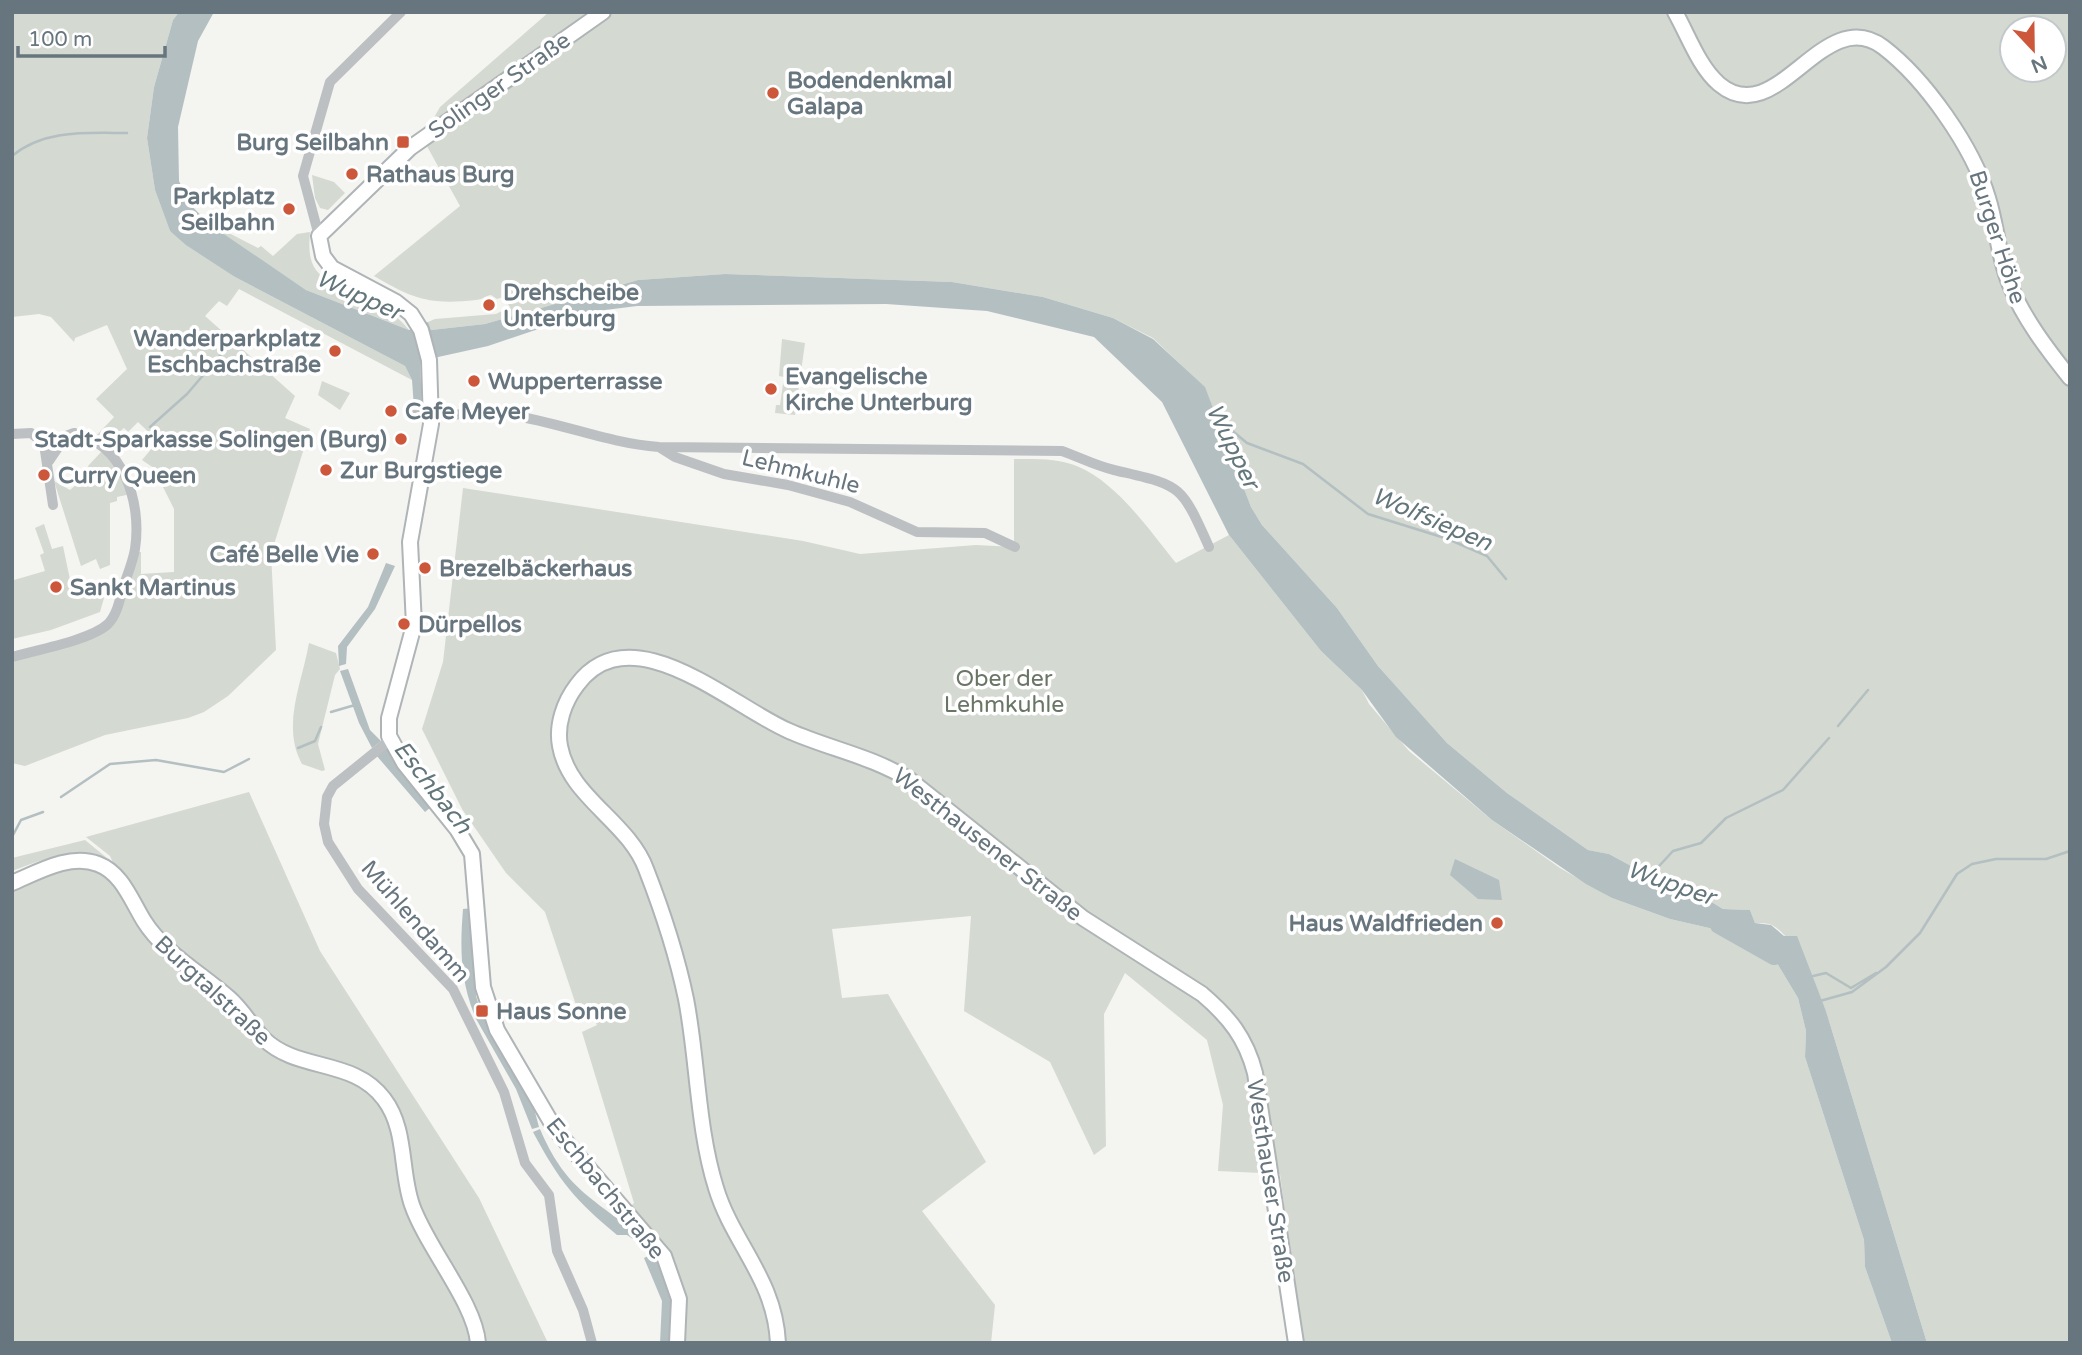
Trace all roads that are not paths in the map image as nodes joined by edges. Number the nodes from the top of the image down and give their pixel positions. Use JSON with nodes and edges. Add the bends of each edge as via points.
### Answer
{"nodes":[{"id":1,"x":401,"y":12,"type":"edge"},
{"id":2,"x":603,"y":12,"type":"edge"},
{"id":3,"x":1675,"y":12,"type":"edge"},
{"id":4,"x":319,"y":236,"type":"junction"},
{"id":5,"x":2070,"y":378,"type":"edge"},
{"id":6,"x":430,"y":412,"type":"junction"},
{"id":7,"x":414,"y":415,"type":"dead end"},
{"id":8,"x":12,"y":434,"type":"edge"},
{"id":9,"x":659,"y":447,"type":"junction"},
{"id":10,"x":49,"y":461,"type":"junction"},
{"id":11,"x":53,"y":505,"type":"dead end"},
{"id":12,"x":1015,"y":547,"type":"dead end"},
{"id":13,"x":1209,"y":547,"type":"dead end"},
{"id":14,"x":12,"y":657,"type":"edge"},
{"id":15,"x":383,"y":745,"type":"junction"},
{"id":16,"x":12,"y":883,"type":"edge"},
{"id":17,"x":1233,"y":1024,"type":"joint"},
{"id":18,"x":478,"y":1343,"type":"edge"},
{"id":19,"x":592,"y":1343,"type":"edge"},
{"id":20,"x":677,"y":1343,"type":"edge"},
{"id":21,"x":778,"y":1343,"type":"edge"},
{"id":22,"x":1296,"y":1343,"type":"edge"}],
"edges":[{"from":1,"to":4,"type":"street","via":[[330,82],[303,176]]},
{"from":2,"to":4,"type":"main road","name":"Solinger Straße","via":[[411,148]]},
{"from":3,"to":5,"type":"main road","name":"Burger Höhe","via":[[1711,76],[1740,94],[1772,88],[1847,37],[1867,38],[1889,52],[1936,105],[1972,160],[1988,199],[2015,297]]},
{"from":4,"to":6,"type":"main road","via":[[324,259],[332,268],[396,302],[419,326],[429,360]]},
{"from":6,"to":7,"type":"street"},
{"from":6,"to":9,"type":"street","via":[[513,416]]},
{"from":6,"to":15,"type":"main road","via":[[410,542],[414,625]]},
{"from":8,"to":10,"type":"street","via":[[37,436]]},
{"from":9,"to":12,"type":"street","name":"Lehmkuhle","via":[[724,474],[850,502],[917,532],[985,533]]},
{"from":9,"to":13,"type":"street","via":[[1062,451],[1174,487],[1186,499]]},
{"from":10,"to":11,"type":"street"},
{"from":10,"to":14,"type":"street","via":[[66,436],[74,433],[109,452],[130,486],[135,552],[108,624]]},
{"from":15,"to":19,"type":"street","name":"Mühlendamm","via":[[332,786],[324,824],[328,842],[358,889],[453,989],[504,1092],[525,1163],[549,1195],[557,1251]]},
{"from":15,"to":20,"type":"main road","name":"Eschbachstraße","via":[[404,763],[472,854],[483,988],[497,1030],[555,1129],[664,1256],[678,1299]]},
{"from":16,"to":18,"type":"main road","name":"Burgtalstraße","via":[[62,863],[104,867],[123,885],[156,937],[229,998],[267,1042],[291,1055],[352,1074],[376,1090],[397,1124],[404,1179],[414,1212],[470,1313]]},
{"from":17,"to":21,"type":"main road","name":"Westhausener Straße","via":[[1202,994],[1083,918],[890,768],[789,732],[652,659],[622,657],[594,667],[566,702],[559,727],[561,750],[575,780],[628,835],[646,869],[686,1000],[716,1189],[771,1299]]},
{"from":17,"to":22,"type":"main road","name":"Westhauser Straße","via":[[1250,1052],[1255,1073]]}]}
